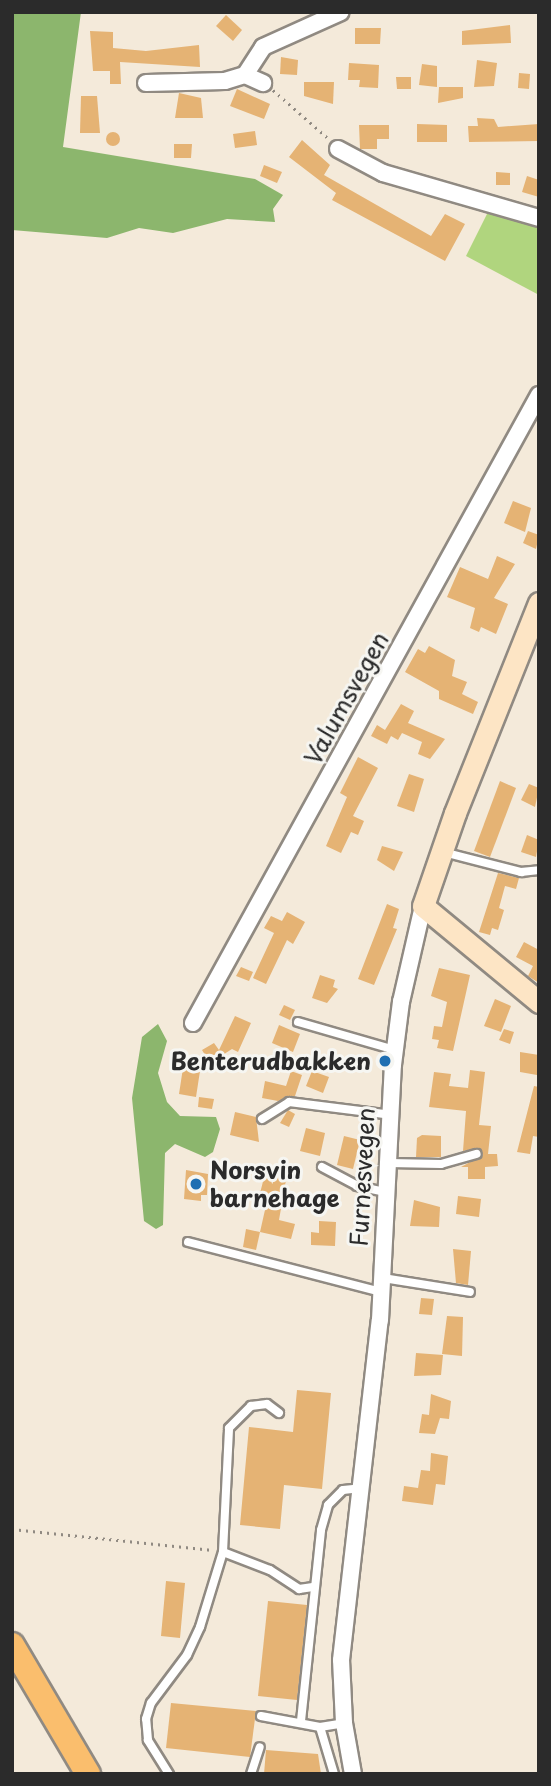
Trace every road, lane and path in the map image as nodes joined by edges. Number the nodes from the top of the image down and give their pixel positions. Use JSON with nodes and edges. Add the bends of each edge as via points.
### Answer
{"nodes":[{"id":1,"x":341,"y":12,"type":"edge"},
{"id":2,"x":245,"y":75,"type":"junction"},
{"id":3,"x":146,"y":83,"type":"dead end"},
{"id":4,"x":264,"y":83,"type":"joint"},
{"id":5,"x":338,"y":149,"type":"joint"},
{"id":6,"x":539,"y":218,"type":"edge"},
{"id":7,"x":539,"y":395,"type":"edge"},
{"id":8,"x":539,"y":603,"type":"edge"},
{"id":9,"x":440,"y":851,"type":"junction"},
{"id":10,"x":539,"y":870,"type":"edge"},
{"id":11,"x":423,"y":906,"type":"junction"},
{"id":12,"x":539,"y":1002,"type":"edge"},
{"id":13,"x":298,"y":1022,"type":"dead end"},
{"id":14,"x":193,"y":1023,"type":"dead end"},
{"id":15,"x":395,"y":1050,"type":"junction"},
{"id":16,"x":392,"y":1115,"type":"junction"},
{"id":17,"x":262,"y":1119,"type":"dead end"},
{"id":18,"x":477,"y":1154,"type":"dead end"},
{"id":19,"x":389,"y":1163,"type":"junction"},
{"id":20,"x":322,"y":1167,"type":"dead end"},
{"id":21,"x":389,"y":1194,"type":"junction"},
{"id":22,"x":188,"y":1241,"type":"dead end"},
{"id":23,"x":383,"y":1285,"type":"junction"},
{"id":24,"x":470,"y":1292,"type":"dead end"},
{"id":25,"x":279,"y":1412,"type":"dead end"},
{"id":26,"x":361,"y":1488,"type":"junction"},
{"id":27,"x":12,"y":1529,"type":"edge"},
{"id":28,"x":223,"y":1552,"type":"junction"},
{"id":29,"x":313,"y":1587,"type":"junction"},
{"id":30,"x":12,"y":1645,"type":"edge"},
{"id":31,"x":261,"y":1716,"type":"dead end"},
{"id":32,"x":301,"y":1721,"type":"junction"},
{"id":33,"x":344,"y":1723,"type":"junction"},
{"id":34,"x":320,"y":1727,"type":"junction"},
{"id":35,"x":260,"y":1747,"type":"dead end"},
{"id":36,"x":88,"y":1774,"type":"edge"},
{"id":37,"x":169,"y":1774,"type":"edge"},
{"id":38,"x":251,"y":1774,"type":"edge"},
{"id":39,"x":334,"y":1774,"type":"edge"},
{"id":40,"x":353,"y":1774,"type":"edge"}],
"edges":[{"from":1,"to":2,"type":"street","via":[[263,47]]},
{"from":2,"to":3,"type":"street","via":[[225,81]]},
{"from":2,"to":4,"type":"street"},
{"from":4,"to":5,"type":"path"},
{"from":5,"to":6,"type":"street","via":[[383,173]]},
{"from":7,"to":14,"type":"street","name":"Valumsvegen"},
{"from":8,"to":9,"type":"main road","name":"Furnesvegen"},
{"from":9,"to":10,"type":"lane","via":[[521,872]]},
{"from":9,"to":11,"type":"main road","name":"Furnesvegen"},
{"from":11,"to":12,"type":"main road"},
{"from":11,"to":15,"type":"street","name":"Furnesvegen"},
{"from":13,"to":15,"type":"lane"},
{"from":15,"to":16,"type":"street","name":"Furnesvegen"},
{"from":16,"to":17,"type":"lane","via":[[289,1102]]},
{"from":16,"to":19,"type":"street","name":"Furnesvegen"},
{"from":18,"to":19,"type":"lane","via":[[441,1164]]},
{"from":19,"to":21,"type":"street","name":"Furnesvegen"},
{"from":20,"to":21,"type":"lane","via":[[357,1186]]},
{"from":21,"to":23,"type":"street","name":"Furnesvegen"},
{"from":22,"to":23,"type":"lane","via":[[337,1284]]},
{"from":23,"to":24,"type":"lane"},
{"from":23,"to":26,"type":"street","name":"Furnesvegen"},
{"from":25,"to":28,"type":"lane","via":[[267,1404],[251,1406],[229,1428]]},
{"from":26,"to":29,"type":"lane","via":[[343,1490],[328,1505]]},
{"from":26,"to":33,"type":"street","name":"Furnesvegen","via":[[341,1660]]},
{"from":27,"to":28,"type":"path"},
{"from":28,"to":29,"type":"lane","via":[[270,1570],[299,1589]]},
{"from":28,"to":37,"type":"lane","via":[[196,1636],[151,1703],[146,1719],[148,1740]]},
{"from":29,"to":32,"type":"lane","via":[[316,1595]]},
{"from":30,"to":36,"type":"main road"},
{"from":31,"to":32,"type":"lane"},
{"from":32,"to":34,"type":"lane"},
{"from":33,"to":34,"type":"lane"},
{"from":33,"to":40,"type":"street","name":"Furnesvegen"},
{"from":34,"to":39,"type":"lane"},
{"from":35,"to":38,"type":"lane"}]}
